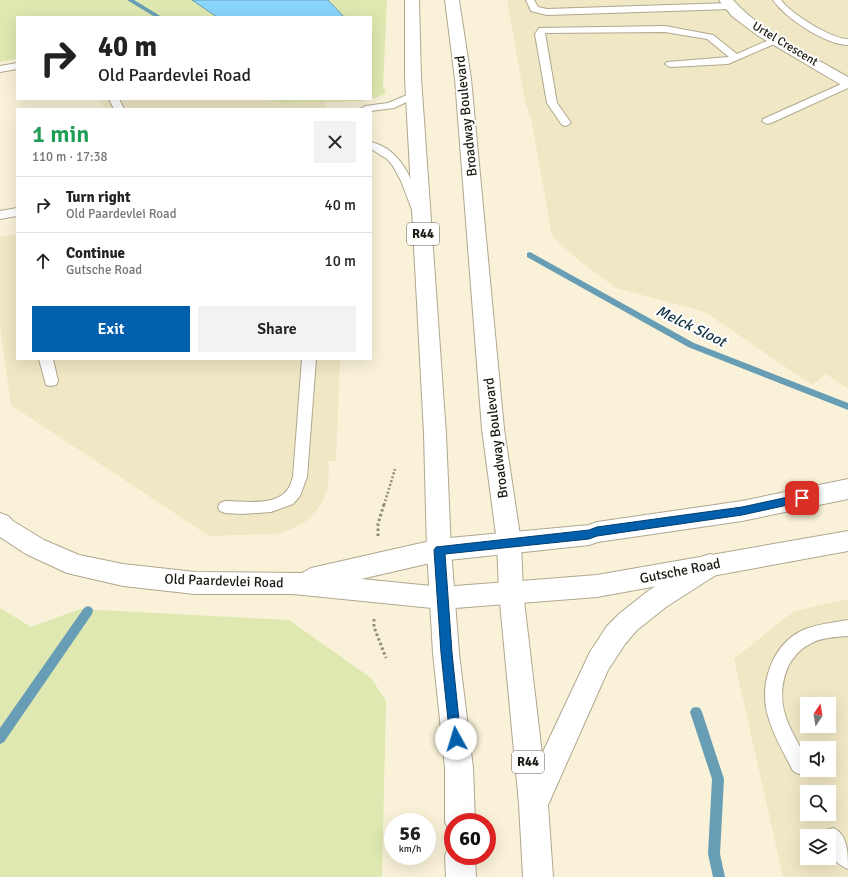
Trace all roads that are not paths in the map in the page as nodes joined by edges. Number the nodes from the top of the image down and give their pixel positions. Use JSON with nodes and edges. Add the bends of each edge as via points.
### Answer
{"nodes":[{"id":1,"x":412,"y":0,"type":"edge"},
{"id":2,"x":452,"y":0,"type":"edge"},
{"id":3,"x":530,"y":0,"type":"edge"},
{"id":4,"x":777,"y":0,"type":"edge"},
{"id":5,"x":728,"y":3,"type":"edge"},
{"id":6,"x":776,"y":40,"type":"junction"},
{"id":7,"x":848,"y":42,"type":"edge"},
{"id":8,"x":736,"y":58,"type":"junction"},
{"id":9,"x":670,"y":64,"type":"dead end"},
{"id":10,"x":16,"y":66,"type":"edge"},
{"id":11,"x":0,"y":69,"type":"edge"},
{"id":12,"x":848,"y":83,"type":"edge"},
{"id":13,"x":414,"y":95,"type":"junction"},
{"id":14,"x":372,"y":108,"type":"edge"},
{"id":15,"x":766,"y":121,"type":"dead end"},
{"id":16,"x":566,"y":123,"type":"dead end"},
{"id":17,"x":372,"y":145,"type":"edge"},
{"id":18,"x":16,"y":212,"type":"edge"},
{"id":19,"x":0,"y":215,"type":"edge"},
{"id":20,"x":422,"y":224,"type":"junction"},
{"id":21,"x":46,"y":360,"type":"edge"},
{"id":22,"x":309,"y":360,"type":"edge"},
{"id":23,"x":51,"y":381,"type":"dead end"},
{"id":24,"x":848,"y":489,"type":"edge"},
{"id":25,"x":225,"y":507,"type":"dead end"},
{"id":26,"x":0,"y":523,"type":"edge"},
{"id":27,"x":848,"y":541,"type":"edge"},
{"id":28,"x":509,"y":542,"type":"junction"},
{"id":29,"x":439,"y":550,"type":"junction"},
{"id":30,"x":710,"y":565,"type":"junction"},
{"id":31,"x":293,"y":583,"type":"junction"},
{"id":32,"x":511,"y":592,"type":"junction"},
{"id":33,"x":442,"y":598,"type":"junction"},
{"id":34,"x":848,"y":628,"type":"edge"},
{"id":35,"x":799,"y":765,"type":"dead end"},
{"id":36,"x":533,"y":804,"type":"junction"},
{"id":37,"x":460,"y":813,"type":"edge"},
{"id":38,"x":836,"y":844,"type":"edge"},
{"id":39,"x":848,"y":859,"type":"edge"},
{"id":40,"x":460,"y":865,"type":"edge"},
{"id":41,"x":461,"y":877,"type":"edge"},
{"id":42,"x":538,"y":877,"type":"edge"}],
"edges":[{"from":1,"to":13,"type":"main road","number":"R44"},
{"from":2,"to":28,"type":"main road","name":"Broadway Boulevard","number":"R44","via":[[463,79],[493,429]]},
{"from":3,"to":5,"type":"lane","via":[[534,9],[547,12]]},
{"from":4,"to":7,"type":"lane","via":[[782,8],[833,39]]},
{"from":5,"to":6,"type":"main road","name":"Urtel Crescent","via":[[746,21]]},
{"from":6,"to":8,"type":"lane"},
{"from":6,"to":12,"type":"main road","name":"Urtel Crescent"},
{"from":8,"to":9,"type":"lane","via":[[721,62]]},
{"from":8,"to":16,"type":"lane","via":[[710,37],[665,29],[542,30],[540,34],[552,103]]},
{"from":10,"to":11,"type":"lane"},
{"from":12,"to":15,"type":"lane","name":"Urtel Crescent"},
{"from":13,"to":14,"type":"lane","via":[[390,106]]},
{"from":13,"to":20,"type":"main road","number":"R44"},
{"from":17,"to":20,"type":"lane","via":[[387,152],[398,164]]},
{"from":18,"to":19,"type":"lane"},
{"from":20,"to":29,"type":"main road","number":"R44","via":[[435,434]]},
{"from":21,"to":23,"type":"lane"},
{"from":22,"to":25,"type":"lane","via":[[300,477],[293,494],[275,505]]},
{"from":24,"to":28,"type":"main road","via":[[742,511],[589,534]]},
{"from":26,"to":31,"type":"main road","name":"Old Paardevlei Road","via":[[35,547],[76,565],[123,575],[195,583]]},
{"from":27,"to":30,"type":"main road","name":"Gutsche Road"},
{"from":28,"to":29,"type":"main road","name":"Old Paardevlei Road"},
{"from":28,"to":32,"type":"main road","name":"Broadway Boulevard","number":"R44"},
{"from":29,"to":31,"type":"main road","name":"Old Paardevlei Road"},
{"from":29,"to":33,"type":"main road","number":"R44"},
{"from":30,"to":32,"type":"main road","name":"Gutsche Road","via":[[597,586]]},
{"from":30,"to":36,"type":"main road","via":[[657,599],[616,634],[599,661]]},
{"from":31,"to":33,"type":"main road","name":"Old Paardevlei Road"},
{"from":32,"to":33,"type":"main road","name":"Gutsche Road"},
{"from":32,"to":36,"type":"main road","name":"Broadway Boulevard","number":"R44"},
{"from":33,"to":37,"type":"main road","number":"R44","via":[[458,768]]},
{"from":34,"to":35,"type":"lane","via":[[807,636],[785,655],[778,669],[773,696],[775,712]]},
{"from":36,"to":42,"type":"main road","name":"Broadway Boulevard","number":"R44"},
{"from":38,"to":39,"type":"lane"},
{"from":40,"to":41,"type":"main road"}]}
